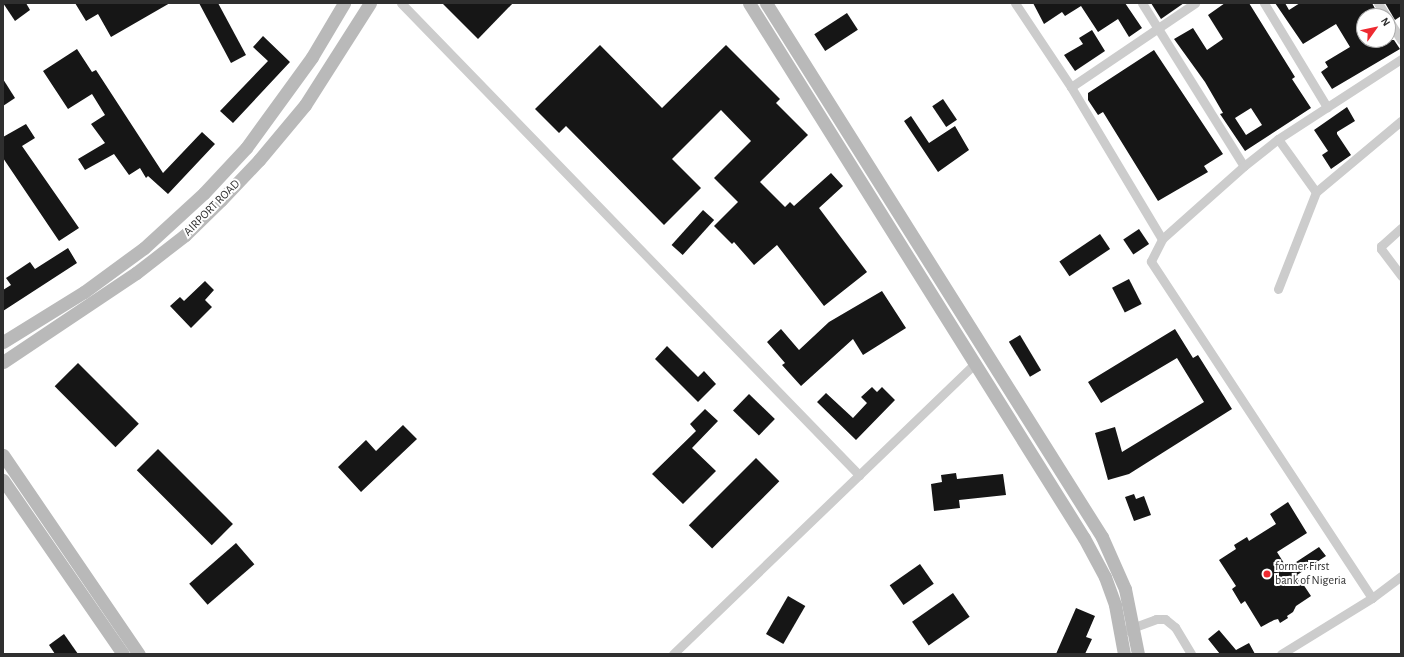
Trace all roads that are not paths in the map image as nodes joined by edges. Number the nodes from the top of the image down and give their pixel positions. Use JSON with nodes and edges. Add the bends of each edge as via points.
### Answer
{"nodes":[{"id":1,"x":344,"y":3,"type":"edge"},
{"id":2,"x":370,"y":3,"type":"edge"},
{"id":3,"x":401,"y":3,"type":"edge"},
{"id":4,"x":749,"y":3,"type":"edge"},
{"id":5,"x":766,"y":3,"type":"edge"},
{"id":6,"x":1015,"y":3,"type":"edge"},
{"id":7,"x":1142,"y":3,"type":"edge"},
{"id":8,"x":1195,"y":3,"type":"edge"},
{"id":9,"x":1264,"y":3,"type":"edge"},
{"id":10,"x":1158,"y":28,"type":"junction"},
{"id":11,"x":1401,"y":59,"type":"edge"},
{"id":12,"x":1071,"y":87,"type":"junction"},
{"id":13,"x":1327,"y":107,"type":"junction"},
{"id":14,"x":1401,"y":121,"type":"edge"},
{"id":15,"x":1278,"y":140,"type":"junction"},
{"id":16,"x":246,"y":148,"type":"junction"},
{"id":17,"x":259,"y":160,"type":"junction"},
{"id":18,"x":1244,"y":166,"type":"junction"},
{"id":19,"x":1316,"y":192,"type":"junction"},
{"id":20,"x":1401,"y":228,"type":"edge"},
{"id":21,"x":1162,"y":240,"type":"junction"},
{"id":22,"x":1401,"y":276,"type":"edge"},
{"id":23,"x":1278,"y":289,"type":"dead end"},
{"id":24,"x":3,"y":342,"type":"edge"},
{"id":25,"x":3,"y":362,"type":"edge"},
{"id":26,"x":975,"y":363,"type":"junction"},
{"id":27,"x":3,"y":455,"type":"edge"},
{"id":28,"x":859,"y":475,"type":"junction"},
{"id":29,"x":3,"y":480,"type":"edge"},
{"id":30,"x":1401,"y":576,"type":"edge"},
{"id":31,"x":1372,"y":598,"type":"junction"},
{"id":32,"x":1134,"y":628,"type":"junction"},
{"id":33,"x":1120,"y":632,"type":"junction"},
{"id":34,"x":123,"y":654,"type":"edge"},
{"id":35,"x":138,"y":654,"type":"edge"},
{"id":36,"x":673,"y":654,"type":"edge"},
{"id":37,"x":1124,"y":654,"type":"edge"},
{"id":38,"x":1138,"y":654,"type":"edge"},
{"id":39,"x":1191,"y":654,"type":"edge"},
{"id":40,"x":1281,"y":654,"type":"edge"}],
"edges":[{"from":1,"to":16,"type":"main road","name":"AIRPORT ROAD","via":[[312,57]]},
{"from":2,"to":17,"type":"main road","name":"AIRPORT ROAD","via":[[305,105]]},
{"from":3,"to":28,"type":"street"},
{"from":4,"to":26,"type":"main road"},
{"from":5,"to":32,"type":"main road","via":[[1102,537],[1125,588]]},
{"from":6,"to":12,"type":"street"},
{"from":7,"to":10,"type":"street"},
{"from":8,"to":10,"type":"street"},
{"from":9,"to":13,"type":"street"},
{"from":10,"to":12,"type":"street"},
{"from":10,"to":18,"type":"street"},
{"from":11,"to":13,"type":"street"},
{"from":12,"to":21,"type":"street"},
{"from":13,"to":15,"type":"street"},
{"from":14,"to":19,"type":"street"},
{"from":15,"to":18,"type":"street"},
{"from":15,"to":19,"type":"street"},
{"from":16,"to":17,"type":"main road"},
{"from":16,"to":24,"type":"main road","name":"AIRPORT ROAD","via":[[204,193],[144,248],[84,292]]},
{"from":17,"to":25,"type":"main road","name":"AIRPORT ROAD","via":[[185,235],[123,282]]},
{"from":18,"to":21,"type":"street"},
{"from":19,"to":23,"type":"street"},
{"from":20,"to":22,"type":"street","via":[[1381,246]]},
{"from":21,"to":31,"type":"street","via":[[1153,254],[1153,267]]},
{"from":26,"to":28,"type":"street"},
{"from":26,"to":33,"type":"main road","via":[[1084,538],[1105,577]]},
{"from":27,"to":35,"type":"main road"},
{"from":28,"to":36,"type":"street"},
{"from":29,"to":34,"type":"main road"},
{"from":30,"to":31,"type":"street"},
{"from":31,"to":40,"type":"street"},
{"from":32,"to":33,"type":"street"},
{"from":32,"to":38,"type":"main road"},
{"from":32,"to":39,"type":"street","via":[[1156,619],[1165,619],[1175,627]]},
{"from":33,"to":37,"type":"main road"}]}
